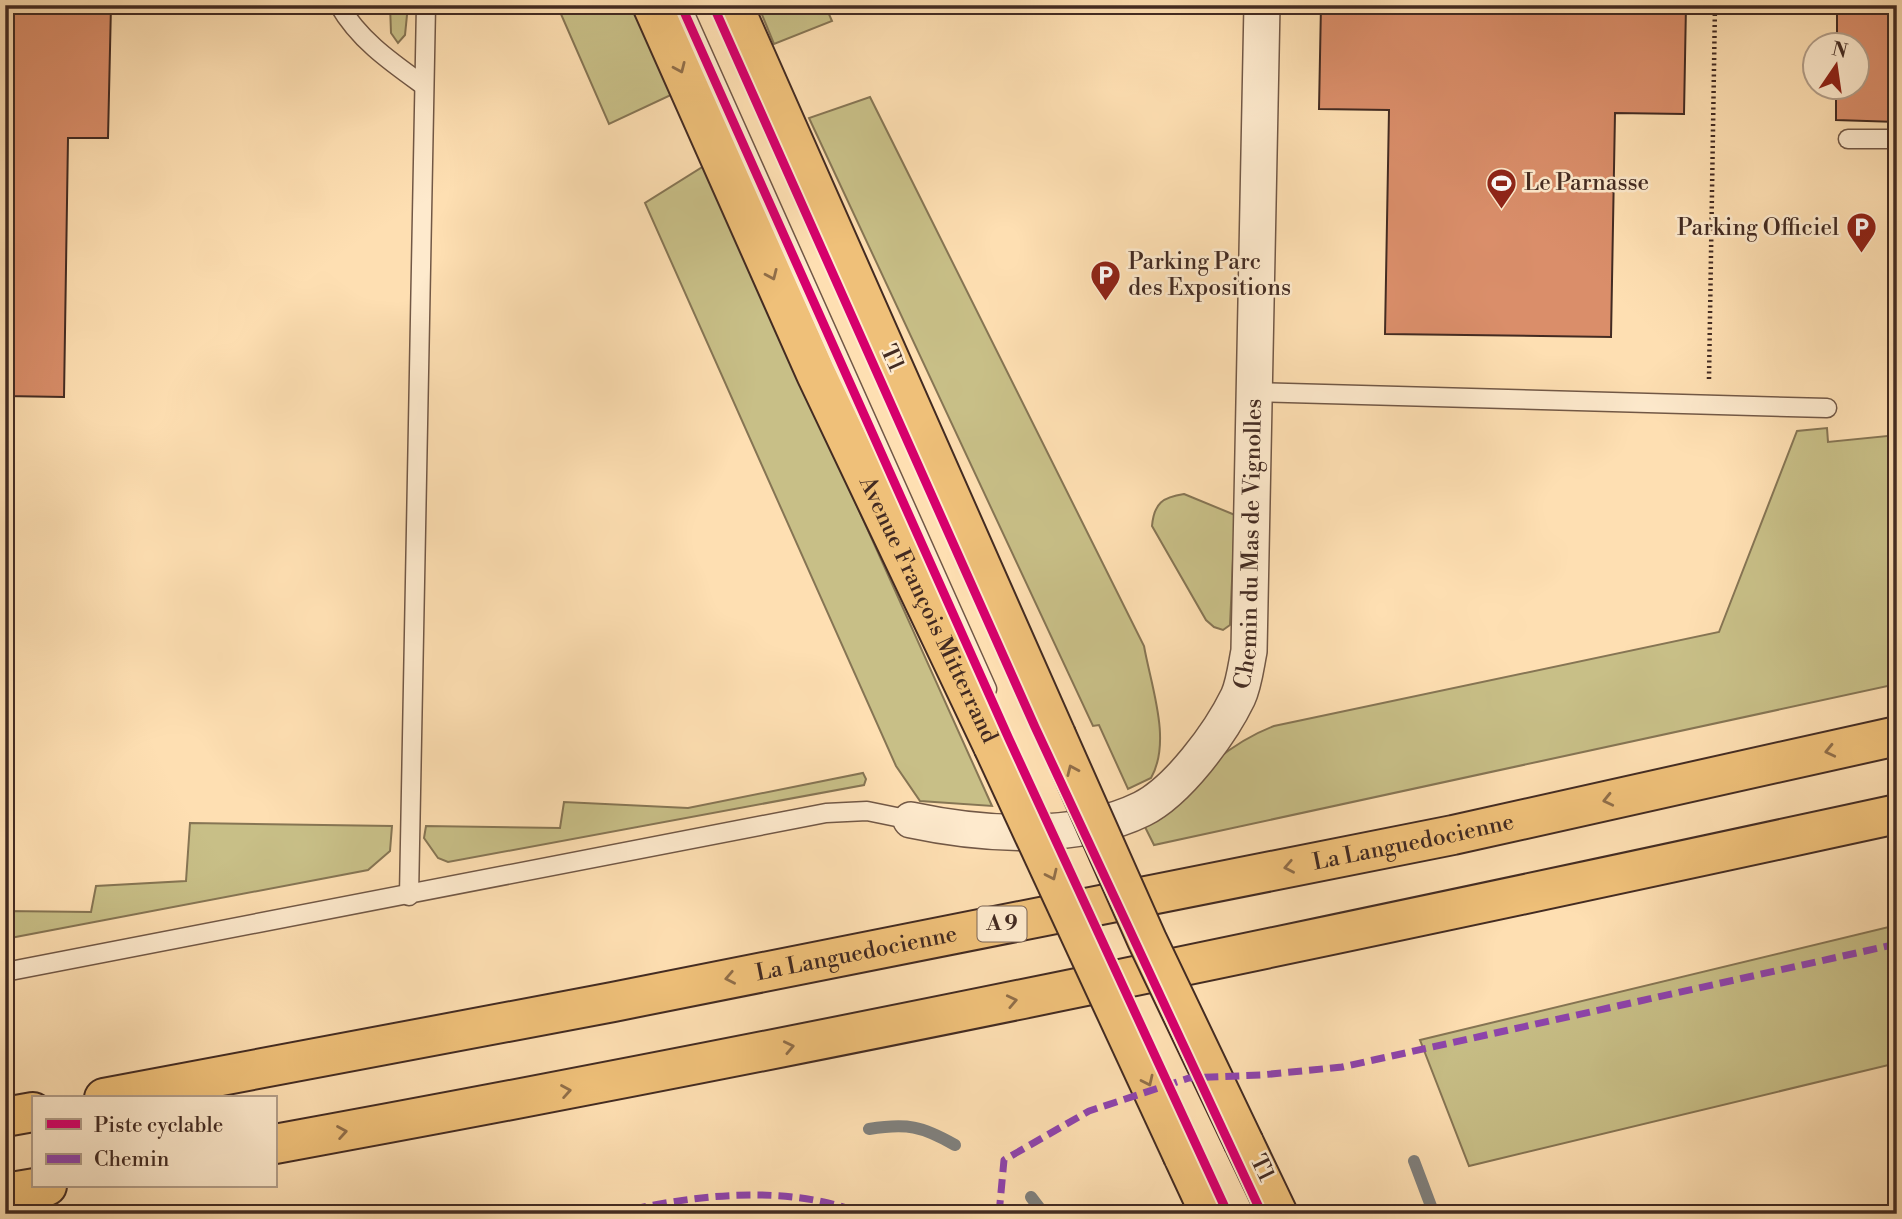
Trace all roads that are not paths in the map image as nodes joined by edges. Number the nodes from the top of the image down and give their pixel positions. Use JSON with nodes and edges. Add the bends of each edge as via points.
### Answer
{"nodes":[{"id":1,"x":339,"y":5,"type":"edge"},
{"id":2,"x":426,"y":5,"type":"edge"},
{"id":3,"x":652,"y":5,"type":"edge"},
{"id":4,"x":681,"y":5,"type":"edge"},
{"id":5,"x":713,"y":5,"type":"edge"},
{"id":6,"x":733,"y":5,"type":"edge"},
{"id":7,"x":1262,"y":5,"type":"edge"},
{"id":8,"x":424,"y":85,"type":"junction"},
{"id":9,"x":1848,"y":138,"type":"dead end"},
{"id":10,"x":1897,"y":139,"type":"edge"},
{"id":11,"x":1254,"y":392,"type":"junction"},
{"id":12,"x":1827,"y":408,"type":"dead end"},
{"id":13,"x":1046,"y":731,"type":"junction"},
{"id":14,"x":1897,"y":736,"type":"edge"},
{"id":15,"x":1001,"y":742,"type":"junction"},
{"id":16,"x":1897,"y":814,"type":"edge"},
{"id":17,"x":911,"y":820,"type":"joint"},
{"id":18,"x":409,"y":896,"type":"junction"},
{"id":19,"x":5,"y":972,"type":"edge"},
{"id":20,"x":115,"y":1096,"type":"edge"},
{"id":21,"x":32,"y":1112,"type":"edge"},
{"id":22,"x":5,"y":1117,"type":"edge"},
{"id":23,"x":1235,"y":1141,"type":"junction"},
{"id":24,"x":276,"y":1144,"type":"edge"},
{"id":25,"x":1191,"y":1154,"type":"junction"},
{"id":26,"x":35,"y":1188,"type":"edge"},
{"id":27,"x":5,"y":1193,"type":"edge"},
{"id":28,"x":1209,"y":1214,"type":"edge"},
{"id":29,"x":1228,"y":1214,"type":"edge"},
{"id":30,"x":1262,"y":1214,"type":"edge"},
{"id":31,"x":1278,"y":1214,"type":"edge"}],
"edges":[{"from":1,"to":8,"type":"lane","via":[[381,55]]},
{"from":2,"to":8,"type":"lane"},
{"from":3,"to":15,"type":"main road","name":"Avenue François Mitterrand","one_way":true,"via":[[816,374]]},
{"from":4,"to":15,"type":"lane"},
{"from":5,"to":13,"type":"lane","name":"T1","number":"T1"},
{"from":6,"to":13,"type":"main road"},
{"from":7,"to":11,"type":"street","name":"Chemin du Mas de Vignolles"},
{"from":8,"to":18,"type":"lane"},
{"from":9,"to":10,"type":"lane"},
{"from":11,"to":12,"type":"lane"},
{"from":11,"to":17,"type":"street","name":"Chemin du Mas de Vignolles","via":[[1249,651],[1238,696],[1209,743],[1165,794],[1109,822],[994,833]]},
{"from":23,"to":13,"type":"main road","one_way":true,"bridge":true,"via":[[1147,940]]},
{"from":14,"to":20,"type":"main road","name":"La Languedocienne","number":"A 9","one_way":true,"via":[[1439,838]]},
{"from":15,"to":25,"type":"main road","name":"Avenue François Mitterrand","one_way":true,"bridge":true},
{"from":24,"to":16,"type":"main road","one_way":true,"via":[[629,1080],[1476,906]]},
{"from":17,"to":18,"type":"lane","via":[[867,811],[826,813]]},
{"from":18,"to":19,"type":"lane"},
{"from":21,"to":22,"type":"main road"},
{"from":23,"to":30,"type":"lane","name":"T1","number":"T1"},
{"from":23,"to":31,"type":"main road"},
{"from":25,"to":28,"type":"main road","name":"Avenue François Mitterrand"},
{"from":25,"to":29,"type":"lane"},
{"from":26,"to":27,"type":"main road"}]}
